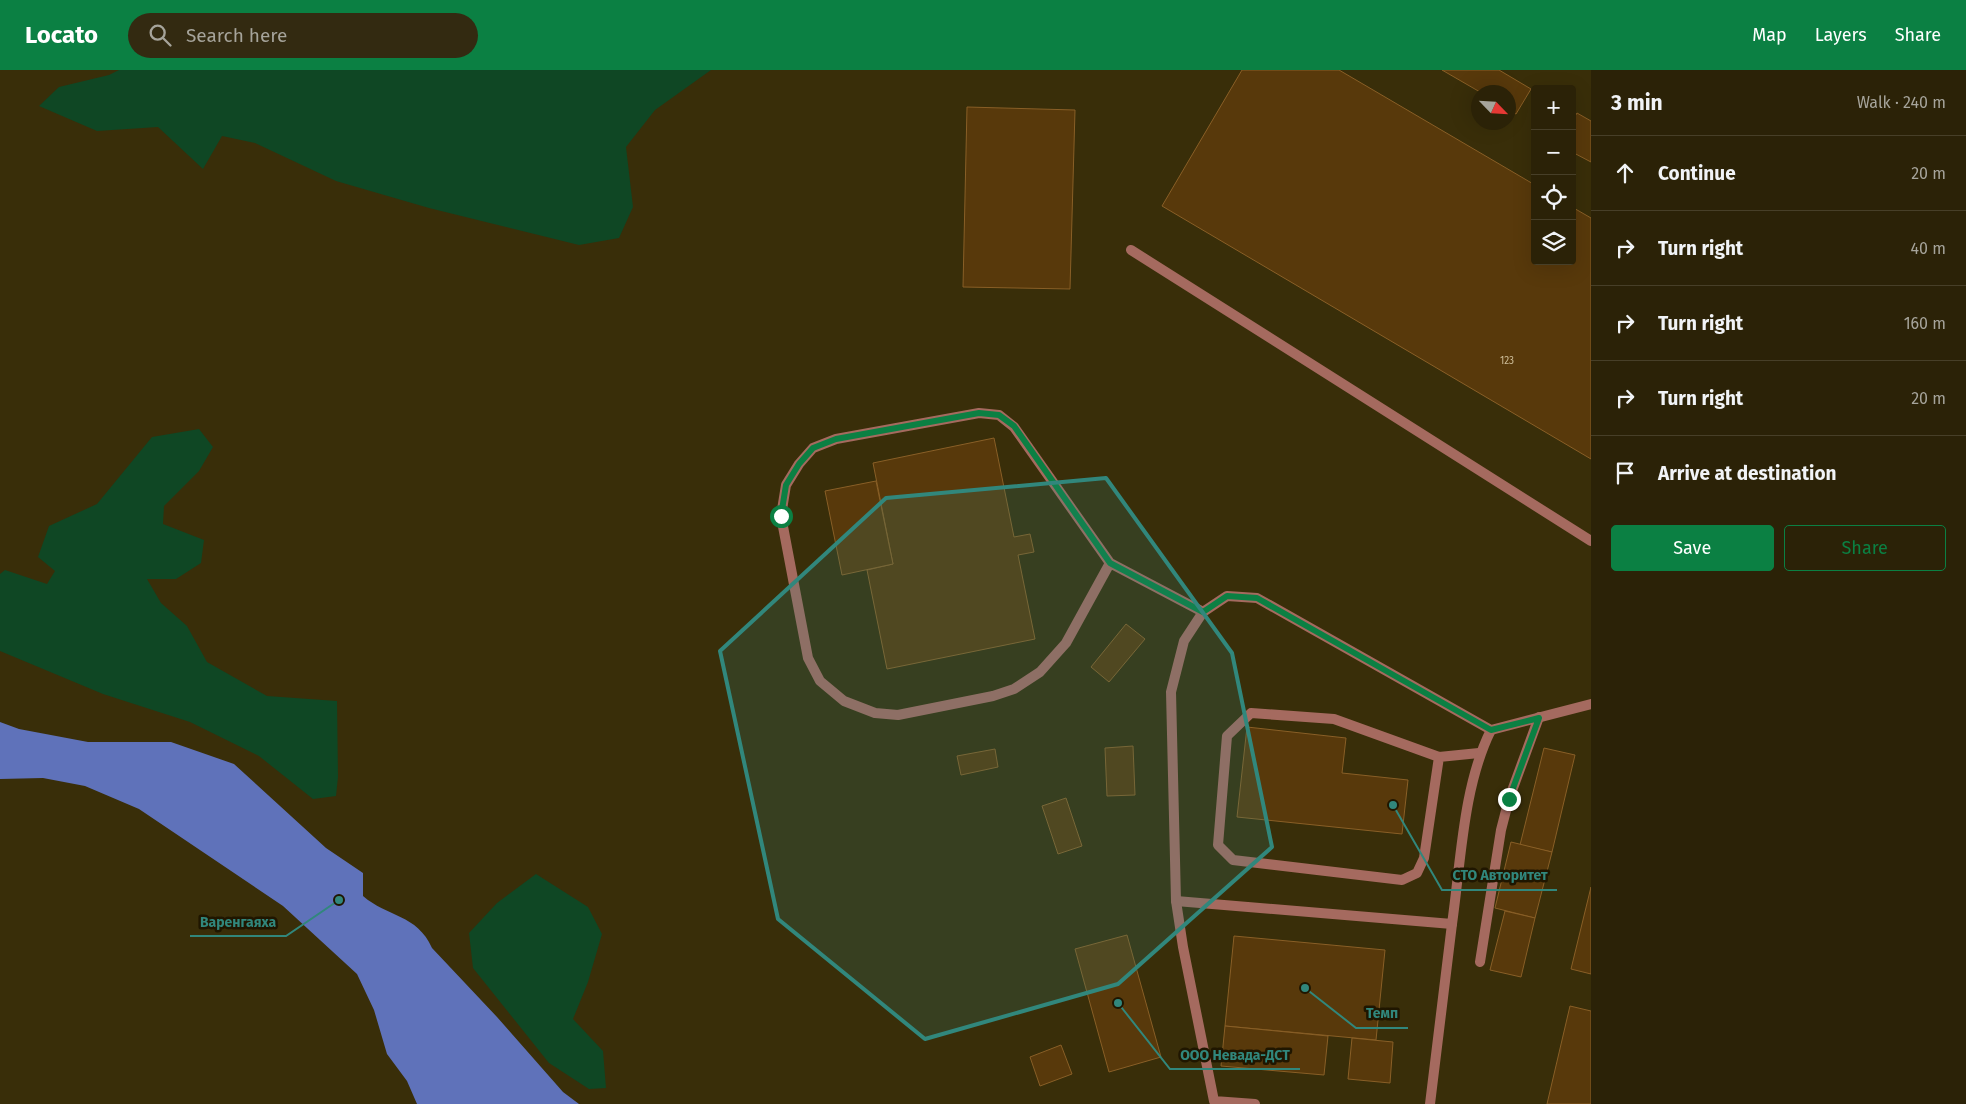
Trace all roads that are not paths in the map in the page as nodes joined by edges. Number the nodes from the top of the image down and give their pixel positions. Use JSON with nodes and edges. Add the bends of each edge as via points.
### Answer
{"nodes":[{"id":1,"x":1131,"y":250,"type":"dead end"},
{"id":2,"x":1591,"y":541,"type":"edge"},
{"id":3,"x":1110,"y":563,"type":"junction"},
{"id":4,"x":1203,"y":612,"type":"junction"},
{"id":5,"x":1591,"y":704,"type":"edge"},
{"id":6,"x":1539,"y":718,"type":"junction"},
{"id":7,"x":1491,"y":730,"type":"junction"},
{"id":8,"x":1479,"y":753,"type":"junction"},
{"id":9,"x":1438,"y":757,"type":"junction"},
{"id":10,"x":1176,"y":901,"type":"junction"},
{"id":11,"x":1452,"y":924,"type":"junction"},
{"id":12,"x":1480,"y":962,"type":"dead end"},
{"id":13,"x":1214,"y":1102,"type":"edge"},
{"id":14,"x":1255,"y":1104,"type":"edge"},
{"id":15,"x":1430,"y":1104,"type":"edge"}],
"edges":[{"from":1,"to":2,"type":"lane"},
{"from":3,"to":3,"type":"lane","via":[[1066,643],[1040,672],[1014,690],[898,715],[876,713],[844,701],[820,681],[808,658],[781,516],[786,485],[813,448],[836,439],[979,413],[999,415],[1014,426]]},
{"from":3,"to":4,"type":"lane"},
{"from":4,"to":7,"type":"lane","via":[[1227,596],[1257,598]]},
{"from":4,"to":10,"type":"lane","via":[[1184,641],[1171,692]]},
{"from":5,"to":6,"type":"lane"},
{"from":6,"to":7,"type":"lane"},
{"from":6,"to":12,"type":"lane","via":[[1501,830]]},
{"from":7,"to":8,"type":"lane"},
{"from":8,"to":9,"type":"lane"},
{"from":8,"to":11,"type":"lane"},
{"from":9,"to":9,"type":"lane","via":[[1334,719],[1250,713],[1227,736],[1218,845],[1232,860],[1402,880],[1417,873],[1424,858]]},
{"from":10,"to":11,"type":"lane"},
{"from":10,"to":13,"type":"lane"},
{"from":11,"to":15,"type":"lane"},
{"from":13,"to":14,"type":"lane"}]}
